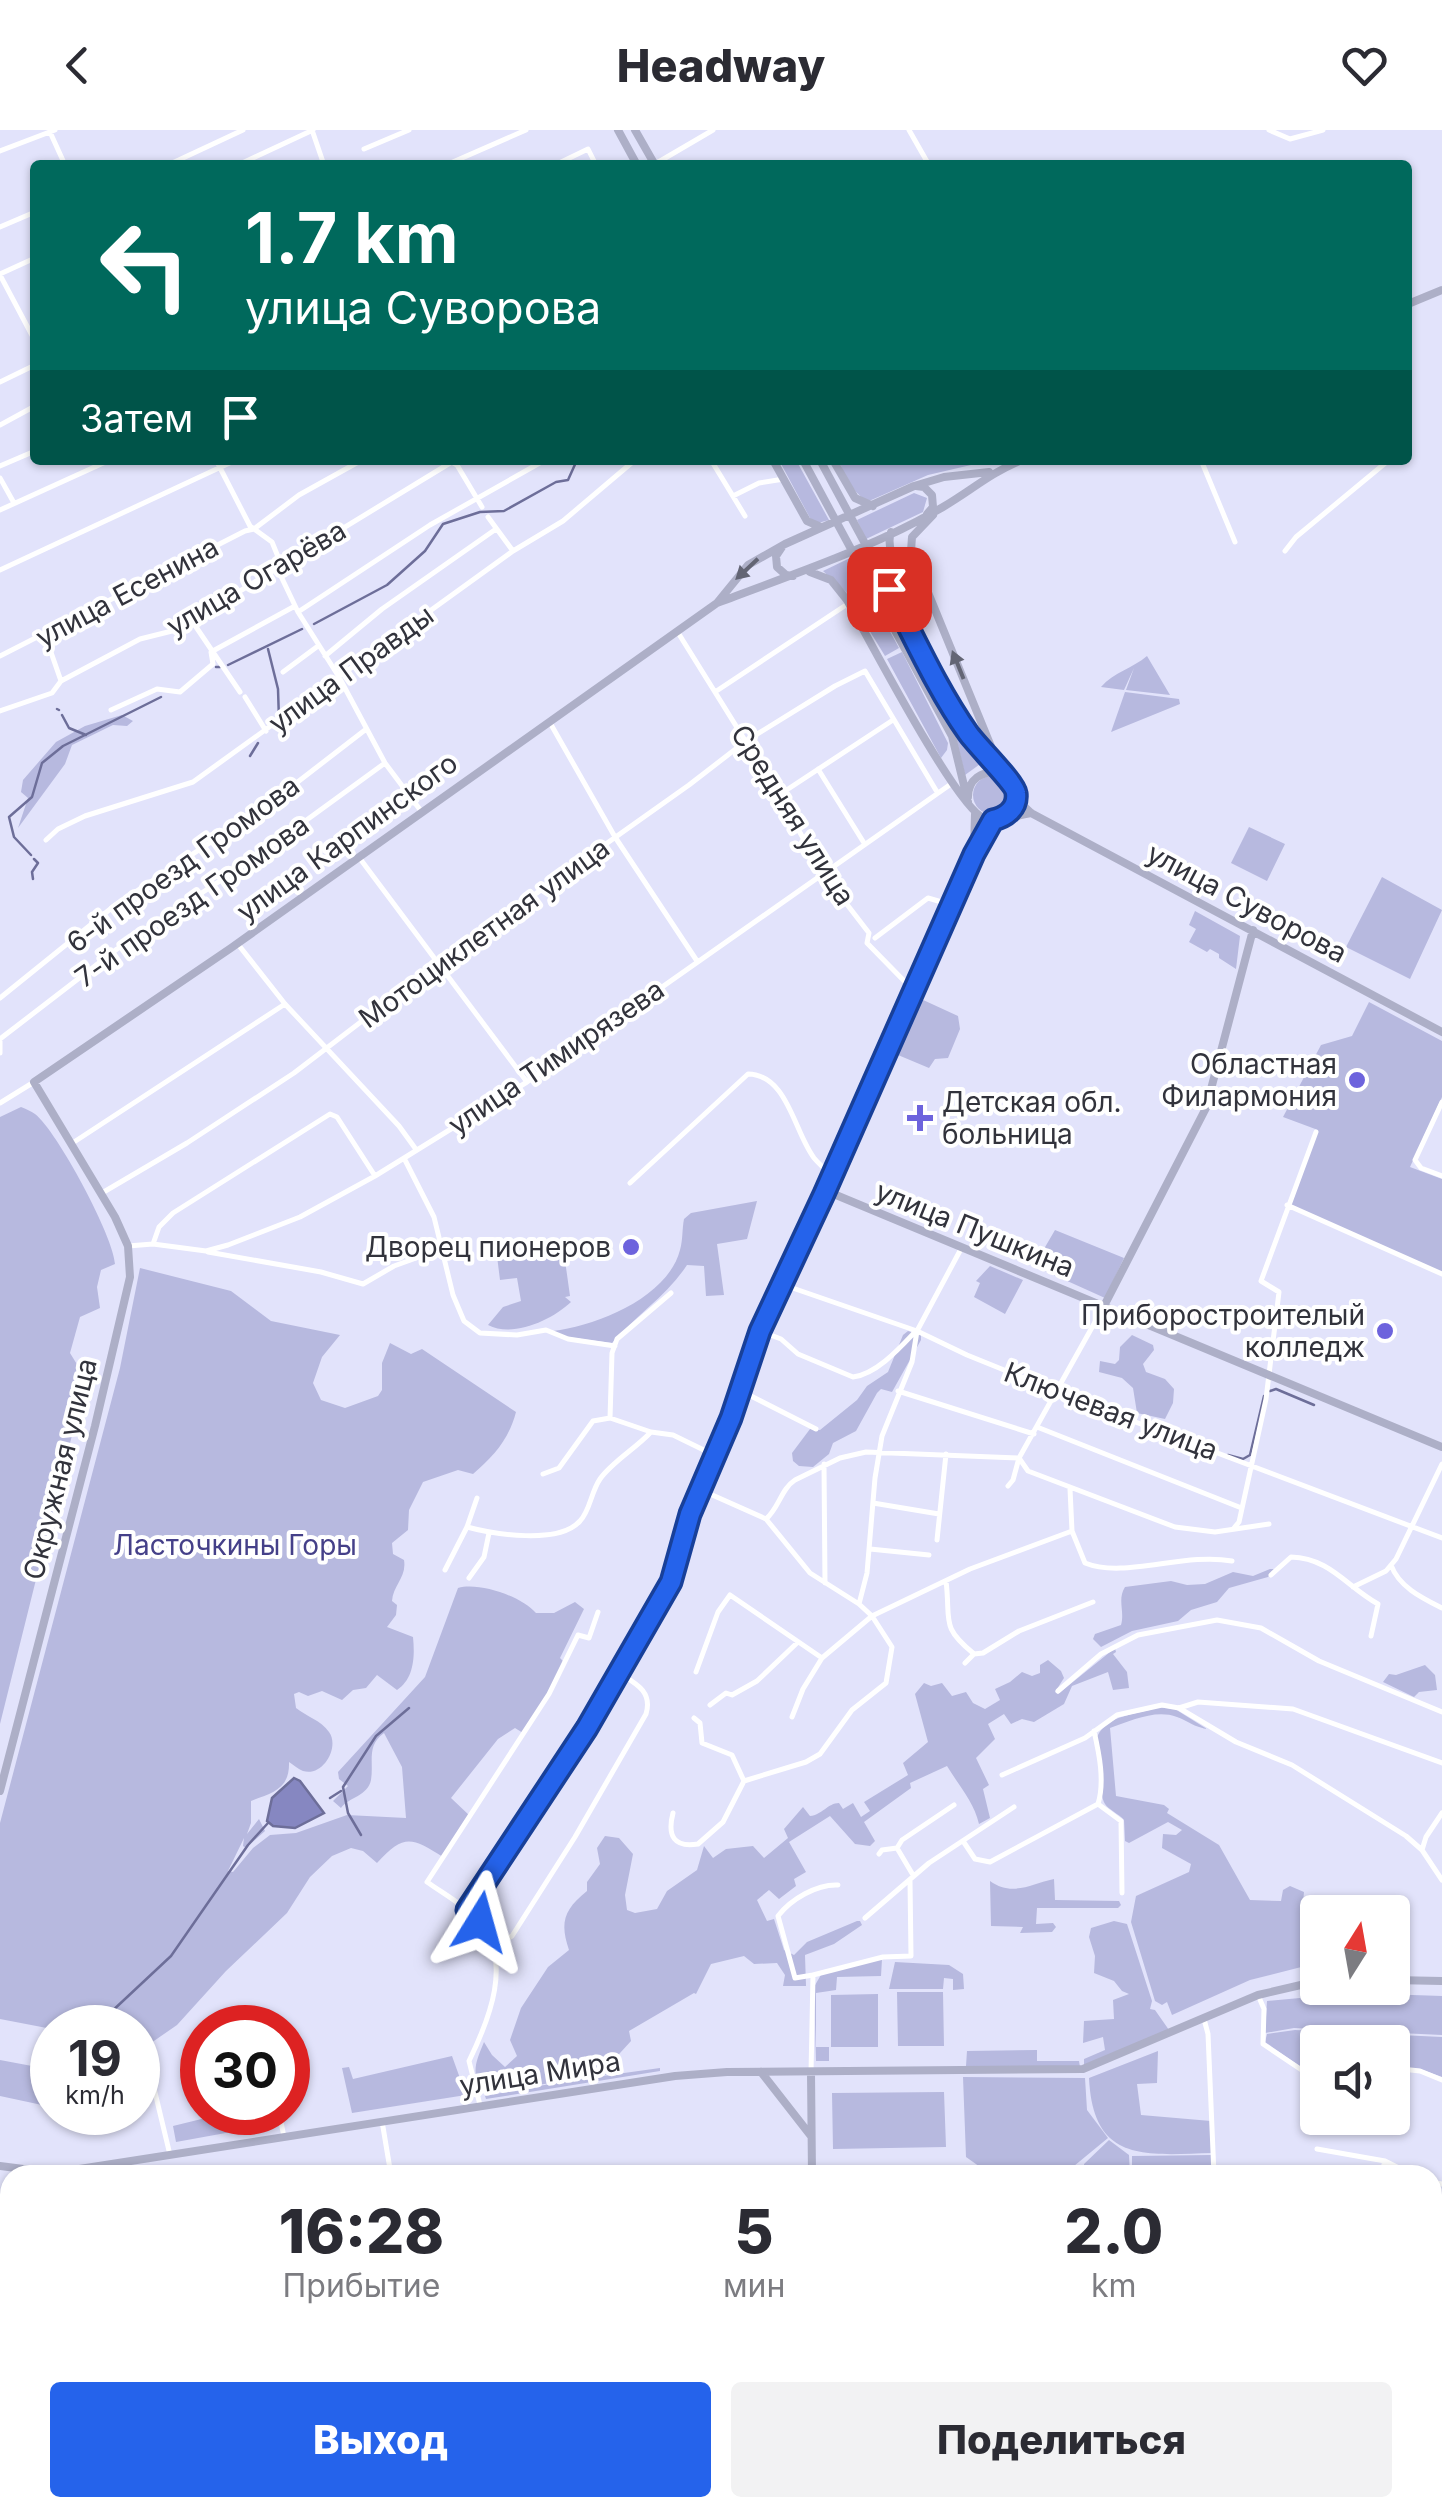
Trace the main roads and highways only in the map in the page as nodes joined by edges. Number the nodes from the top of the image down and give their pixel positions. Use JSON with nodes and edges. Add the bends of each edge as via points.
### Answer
{"nodes":[{"id":1,"x":618,"y":130,"type":"edge"},
{"id":2,"x":635,"y":130,"type":"edge"},
{"id":3,"x":634,"y":160,"type":"edge"},
{"id":4,"x":652,"y":160,"type":"edge"},
{"id":5,"x":1442,"y":290,"type":"edge"},
{"id":6,"x":1412,"y":302,"type":"edge"},
{"id":7,"x":776,"y":465,"type":"edge"},
{"id":8,"x":805,"y":465,"type":"edge"},
{"id":9,"x":823,"y":465,"type":"edge"},
{"id":10,"x":836,"y":465,"type":"edge"},
{"id":11,"x":1009,"y":465,"type":"edge"},
{"id":12,"x":994,"y":471,"type":"junction"},
{"id":13,"x":914,"y":486,"type":"junction"},
{"id":14,"x":873,"y":506,"type":"junction"},
{"id":15,"x":940,"y":509,"type":"junction"},
{"id":16,"x":928,"y":514,"type":"junction"},
{"id":17,"x":807,"y":521,"type":"junction"},
{"id":18,"x":828,"y":526,"type":"junction"},
{"id":19,"x":891,"y":532,"type":"junction"},
{"id":20,"x":804,"y":536,"type":"junction"},
{"id":21,"x":785,"y":544,"type":"junction"},
{"id":22,"x":848,"y":551,"type":"junction"},
{"id":23,"x":805,"y":572,"type":"junction"},
{"id":24,"x":794,"y":576,"type":"junction"},
{"id":25,"x":717,"y":603,"type":"junction"},
{"id":26,"x":939,"y":618,"type":"junction"},
{"id":27,"x":1002,"y":774,"type":"junction"},
{"id":28,"x":1016,"y":798,"type":"junction"},
{"id":29,"x":968,"y":802,"type":"junction"},
{"id":30,"x":975,"y":813,"type":"junction"},
{"id":31,"x":1030,"y":813,"type":"junction"},
{"id":32,"x":997,"y":819,"type":"junction"},
{"id":33,"x":974,"y":854,"type":"junction"},
{"id":34,"x":1254,"y":930,"type":"junction"},
{"id":35,"x":1442,"y":1032,"type":"edge"},
{"id":36,"x":34,"y":1082,"type":"joint"},
{"id":37,"x":1104,"y":1306,"type":"junction"},
{"id":38,"x":1442,"y":1446,"type":"edge"},
{"id":39,"x":0,"y":1791,"type":"edge"},
{"id":40,"x":1410,"y":1981,"type":"edge"},
{"id":41,"x":1442,"y":1982,"type":"edge"},
{"id":42,"x":1300,"y":1985,"type":"edge"},
{"id":43,"x":761,"y":2072,"type":"junction"},
{"id":44,"x":811,"y":2072,"type":"junction"},
{"id":45,"x":811,"y":2115,"type":"junction"},
{"id":46,"x":796,"y":2116,"type":"junction"},
{"id":47,"x":811,"y":2136,"type":"junction"},
{"id":48,"x":106,"y":2165,"type":"edge"},
{"id":49,"x":812,"y":2165,"type":"edge"}],
"edges":[{"from":1,"to":3,"type":"main road"},
{"from":2,"to":4,"type":"main road"},
{"from":5,"to":6,"type":"main road"},
{"from":7,"to":17,"type":"main road"},
{"from":8,"to":22,"type":"main road"},
{"from":9,"to":27,"type":"main road","via":[[966,731]]},
{"from":10,"to":14,"type":"main road","via":[[855,498]]},
{"from":11,"to":12,"type":"main road","name":"улица Карпинского"},
{"from":12,"to":13,"type":"main road","name":"улица Карпинского"},
{"from":12,"to":15,"type":"main road","name":"улица Карпинского"},
{"from":13,"to":14,"type":"main road","name":"улица Карпинского"},
{"from":13,"to":16,"type":"main road","via":[[932,494]]},
{"from":14,"to":18,"type":"main road","name":"улица Карпинского"},
{"from":15,"to":16,"type":"main road","name":"улица Карпинского"},
{"from":15,"to":26,"type":"main road","via":[[910,546]]},
{"from":16,"to":19,"type":"main road","name":"улица Карпинского"},
{"from":17,"to":18,"type":"main road"},
{"from":17,"to":20,"type":"main road"},
{"from":18,"to":20,"type":"main road","name":"улица Карпинского"},
{"from":19,"to":22,"type":"main road","name":"улица Карпинского"},
{"from":19,"to":26,"type":"main road","via":[[891,554]]},
{"from":20,"to":21,"type":"main road","name":"улица Карпинского"},
{"from":21,"to":24,"type":"main road","via":[[777,567]]},
{"from":21,"to":25,"type":"main road","name":"улица Карпинского","one_way":true,"via":[[748,565]]},
{"from":22,"to":23,"type":"main road","name":"улица Карпинского"},
{"from":22,"to":29,"type":"main road","via":[[952,736]]},
{"from":23,"to":24,"type":"main road","name":"улица Карпинского"},
{"from":23,"to":29,"type":"main road","via":[[831,580],[849,604],[951,784]]},
{"from":24,"to":25,"type":"main road","name":"улица Карпинского"},
{"from":25,"to":36,"type":"main road","name":"улица Карпинского"},
{"from":27,"to":26,"type":"main road","one_way":true},
{"from":27,"to":28,"type":"main road"},
{"from":27,"to":29,"type":"main road","via":[[988,772],[972,782]]},
{"from":28,"to":31,"type":"main road","name":"улица Суворова"},
{"from":28,"to":32,"type":"main road"},
{"from":29,"to":30,"type":"main road"},
{"from":30,"to":32,"type":"main road"},
{"from":30,"to":33,"type":"main road"},
{"from":31,"to":32,"type":"main road"},
{"from":31,"to":34,"type":"main road","name":"улица Суворова"},
{"from":32,"to":33,"type":"main road"},
{"from":33,"to":37,"type":"main road","name":"улица Пушкина","via":[[828,1185],[836,1195]]},
{"from":34,"to":35,"type":"main road","name":"улица Суворова"},
{"from":34,"to":37,"type":"main road","via":[[1209,1100]]},
{"from":36,"to":39,"type":"main road","name":"Окружная улица","via":[[115,1217],[128,1246],[130,1277]]},
{"from":37,"to":38,"type":"main road","name":"улица Пушкина"},
{"from":40,"to":41,"type":"main road"},
{"from":42,"to":44,"type":"main road","name":"улица Мира","via":[[1258,1995],[1092,2067]]},
{"from":43,"to":44,"type":"main road","name":"улица Мира"},
{"from":43,"to":46,"type":"main road"},
{"from":43,"to":48,"type":"main road","name":"улица Мира","via":[[668,2077]]},
{"from":44,"to":45,"type":"main road"},
{"from":45,"to":46,"type":"main road","via":[[805,2122]]},
{"from":45,"to":47,"type":"main road"},
{"from":46,"to":47,"type":"main road"},
{"from":47,"to":49,"type":"main road"}]}
